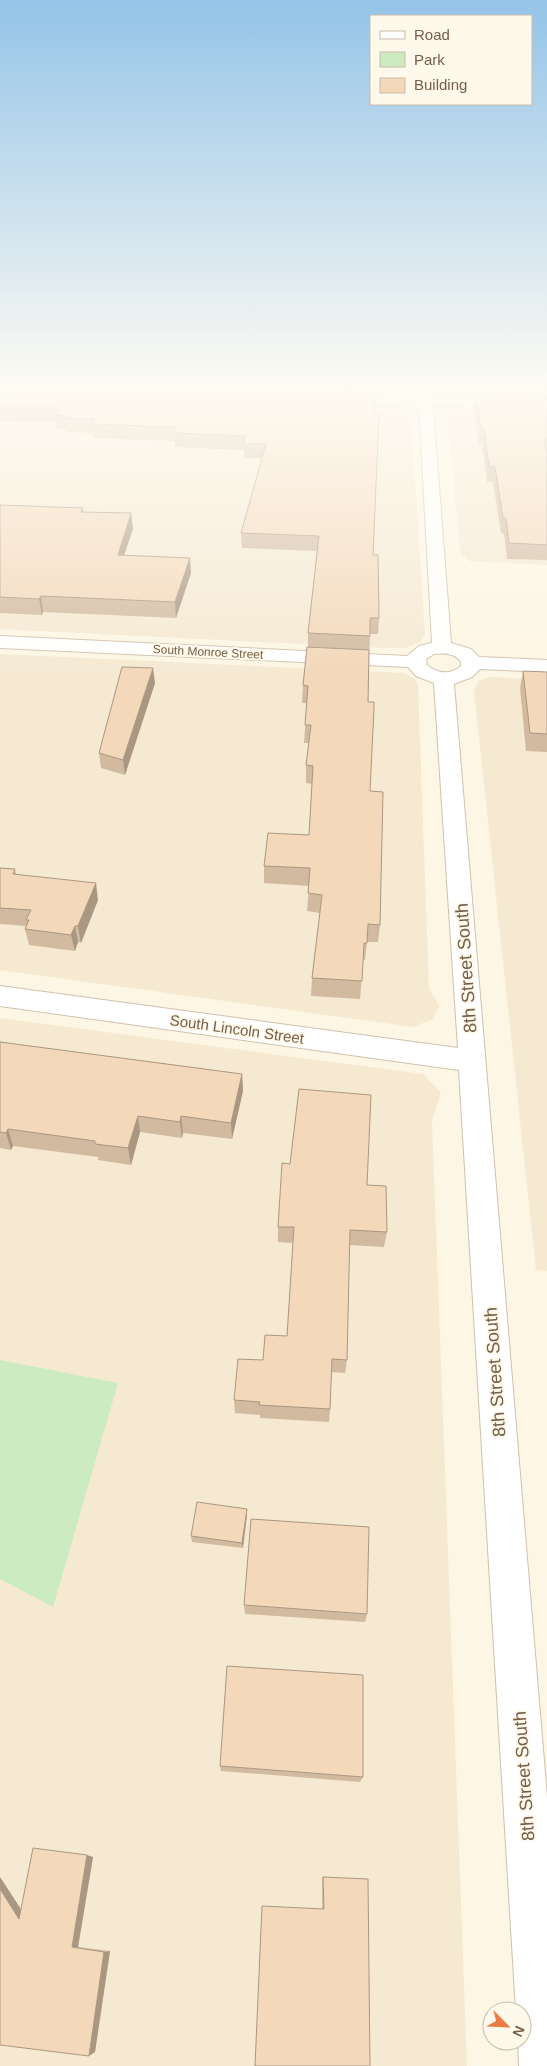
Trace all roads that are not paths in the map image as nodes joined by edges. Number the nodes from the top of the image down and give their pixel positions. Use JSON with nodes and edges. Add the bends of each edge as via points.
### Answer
{"nodes":[{"id":1,"x":431,"y":486,"type":"edge"},
{"id":2,"x":0,"y":642,"type":"edge"},
{"id":3,"x":443,"y":663,"type":"junction"},
{"id":4,"x":547,"y":666,"type":"edge"},
{"id":5,"x":0,"y":996,"type":"edge"},
{"id":6,"x":473,"y":1061,"type":"junction"},
{"id":7,"x":544,"y":2066,"type":"edge"}],
"edges":[{"from":1,"to":3,"type":"street","name":"8th Street South"},
{"from":2,"to":3,"type":"street","name":"South Monroe Street"},
{"from":3,"to":4,"type":"street","name":"South Monroe Street"},
{"from":3,"to":6,"type":"street","name":"8th Street South"},
{"from":5,"to":6,"type":"street","name":"South Lincoln Street"},
{"from":6,"to":7,"type":"street","name":"8th Street South"}]}
